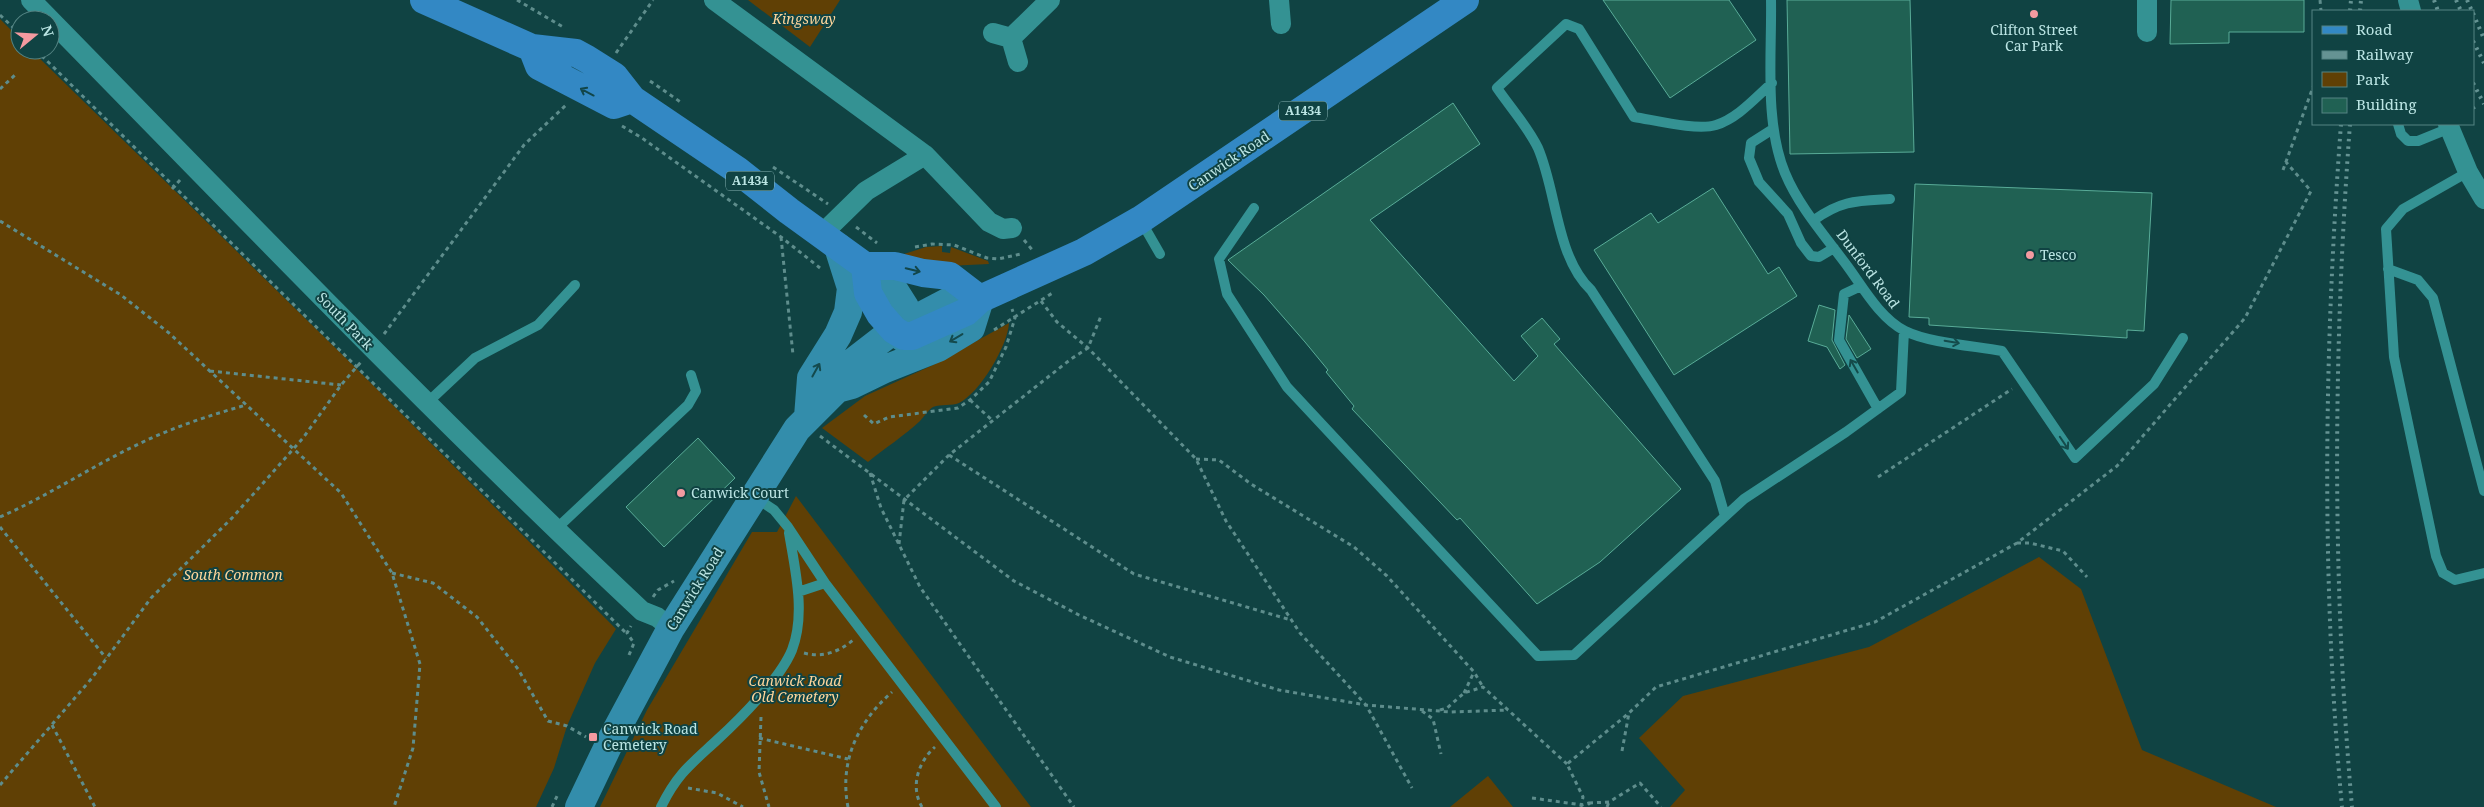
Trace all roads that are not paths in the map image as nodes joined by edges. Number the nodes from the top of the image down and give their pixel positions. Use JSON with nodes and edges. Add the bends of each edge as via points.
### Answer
{"nodes":[{"id":1,"x":31,"y":0,"type":"edge"},
{"id":2,"x":424,"y":0,"type":"edge"},
{"id":3,"x":714,"y":0,"type":"edge"},
{"id":4,"x":1050,"y":0,"type":"edge"},
{"id":5,"x":1279,"y":0,"type":"edge"},
{"id":6,"x":1465,"y":0,"type":"edge"},
{"id":7,"x":1771,"y":0,"type":"edge"},
{"id":8,"x":2147,"y":0,"type":"edge"},
{"id":9,"x":1282,"y":24,"type":"dead end"},
{"id":10,"x":2147,"y":32,"type":"dead end"},
{"id":11,"x":1018,"y":62,"type":"dead end"},
{"id":12,"x":1772,"y":83,"type":"junction"},
{"id":13,"x":2398,"y":125,"type":"edge"},
{"id":14,"x":2449,"y":126,"type":"edge"},
{"id":15,"x":1773,"y":129,"type":"junction"},
{"id":16,"x":925,"y":154,"type":"junction"},
{"id":17,"x":2468,"y":172,"type":"junction"},
{"id":18,"x":1890,"y":199,"type":"dead end"},
{"id":19,"x":2484,"y":199,"type":"edge"},
{"id":20,"x":1254,"y":208,"type":"dead end"},
{"id":21,"x":1140,"y":220,"type":"junction"},
{"id":22,"x":1814,"y":220,"type":"junction"},
{"id":23,"x":1012,"y":228,"type":"dead end"},
{"id":24,"x":830,"y":241,"type":"junction"},
{"id":25,"x":1834,"y":248,"type":"junction"},
{"id":26,"x":1160,"y":254,"type":"dead end"},
{"id":27,"x":873,"y":256,"type":"junction"},
{"id":28,"x":2388,"y":269,"type":"junction"},
{"id":29,"x":575,"y":285,"type":"dead end"},
{"id":30,"x":1861,"y":286,"type":"junction"},
{"id":31,"x":980,"y":299,"type":"junction"},
{"id":32,"x":901,"y":330,"type":"junction"},
{"id":33,"x":1904,"y":331,"type":"junction"},
{"id":34,"x":2183,"y":338,"type":"dead end"},
{"id":35,"x":885,"y":369,"type":"junction"},
{"id":36,"x":691,"y":375,"type":"dead end"},
{"id":37,"x":838,"y":389,"type":"junction"},
{"id":38,"x":427,"y":403,"type":"junction"},
{"id":39,"x":1878,"y":409,"type":"junction"},
{"id":40,"x":811,"y":424,"type":"junction"},
{"id":41,"x":2484,"y":490,"type":"edge"},
{"id":42,"x":753,"y":496,"type":"junction"},
{"id":43,"x":1725,"y":516,"type":"junction"},
{"id":44,"x":788,"y":527,"type":"junction"},
{"id":45,"x":555,"y":530,"type":"junction"},
{"id":46,"x":2484,"y":573,"type":"edge"},
{"id":47,"x":825,"y":583,"type":"junction"},
{"id":48,"x":798,"y":592,"type":"junction"},
{"id":49,"x":671,"y":628,"type":"junction"},
{"id":50,"x":579,"y":807,"type":"edge"},
{"id":51,"x":661,"y":807,"type":"edge"},
{"id":52,"x":996,"y":807,"type":"edge"}],
"edges":[{"from":1,"to":38,"type":"street","name":"South Park"},
{"from":2,"to":24,"type":"main road","number":"A1434","via":[[532,48],[576,53],[638,88]]},
{"from":3,"to":16,"type":"street"},
{"from":4,"to":11,"type":"street","via":[[1002,36]]},
{"from":5,"to":9,"type":"street"},
{"from":6,"to":21,"type":"main road","name":"Canwick Road","number":"A1434"},
{"from":7,"to":12,"type":"lane","name":"Dunford Road"},
{"from":8,"to":10,"type":"street"},
{"from":12,"to":15,"type":"lane","name":"Dunford Road"},
{"from":12,"to":43,"type":"lane","via":[[1735,116],[1715,126],[1681,125],[1634,117],[1579,29],[1566,24],[1497,88],[1537,147],[1553,190],[1557,221],[1580,280],[1596,297],[1716,481]]},
{"from":13,"to":14,"type":"lane","via":[[2408,141],[2418,141]]},
{"from":14,"to":17,"type":"street"},
{"from":15,"to":22,"type":"lane","name":"Dunford Road","via":[[1794,192]]},
{"from":15,"to":25,"type":"lane","via":[[1751,143],[1748,158],[1759,182],[1788,214],[1811,256],[1819,257]]},
{"from":16,"to":23,"type":"street","via":[[989,222],[1003,229]]},
{"from":16,"to":24,"type":"street","via":[[866,191],[842,214]]},
{"from":17,"to":19,"type":"street"},
{"from":17,"to":28,"type":"lane","via":[[2402,209],[2386,229]]},
{"from":18,"to":22,"type":"lane","via":[[1853,201],[1832,207]]},
{"from":20,"to":43,"type":"lane","via":[[1220,259],[1227,294],[1287,387],[1538,656],[1574,655]]},
{"from":21,"to":26,"type":"lane"},
{"from":21,"to":31,"type":"main road","name":"Canwick Road","number":"A1434","via":[[1084,252]]},
{"from":22,"to":25,"type":"lane","name":"Dunford Road"},
{"from":24,"to":27,"type":"main road","number":"A1434"},
{"from":40,"to":24,"type":"main road","one_way":true,"via":[[811,378],[838,335],[848,312],[852,288]]},
{"from":25,"to":30,"type":"lane","name":"Dunford Road"},
{"from":27,"to":31,"type":"main road","one_way":true,"via":[[896,266],[950,276]]},
{"from":27,"to":32,"type":"main road","via":[[868,293],[880,314]]},
{"from":28,"to":41,"type":"lane","via":[[2418,280],[2433,298]]},
{"from":28,"to":46,"type":"lane","via":[[2394,357],[2436,556],[2443,573],[2455,580]]},
{"from":29,"to":38,"type":"lane","via":[[538,325],[476,358]]},
{"from":30,"to":33,"type":"lane","name":"Dunford Road","via":[[1876,306]]},
{"from":39,"to":30,"type":"lane","one_way":true,"via":[[1839,340],[1844,294]]},
{"from":31,"to":32,"type":"main road","number":"A1434","via":[[966,312],[920,333]]},
{"from":31,"to":35,"type":"main road","name":"Canwick Road","one_way":true,"via":[[971,328],[938,348]]},
{"from":32,"to":35,"type":"main road"},
{"from":32,"to":37,"type":"main road","name":"Canwick Road","via":[[850,364],[838,377]]},
{"from":33,"to":34,"type":"lane","name":"Dunford Road","one_way":true,"via":[[2002,351],[2075,458],[2154,384]]},
{"from":33,"to":39,"type":"lane","via":[[1901,392]]},
{"from":35,"to":37,"type":"main road","name":"Canwick Road"},
{"from":36,"to":45,"type":"lane","via":[[696,391],[688,405]]},
{"from":37,"to":40,"type":"main road","name":"Canwick Road"},
{"from":38,"to":45,"type":"street","name":"South Park"},
{"from":39,"to":43,"type":"lane","via":[[1744,499]]},
{"from":40,"to":42,"type":"main road","name":"Canwick Road","via":[[797,429]]},
{"from":42,"to":44,"type":"lane","via":[[774,510]]},
{"from":42,"to":49,"type":"main road","name":"Canwick Road"},
{"from":44,"to":47,"type":"lane"},
{"from":44,"to":48,"type":"lane"},
{"from":45,"to":49,"type":"street","name":"South Park","via":[[642,611]]},
{"from":47,"to":48,"type":"lane"},
{"from":47,"to":52,"type":"lane"},
{"from":48,"to":51,"type":"lane","via":[[798,625],[792,650],[770,684],[717,740],[686,767]]},
{"from":49,"to":50,"type":"main road","name":"Canwick Road"}]}
